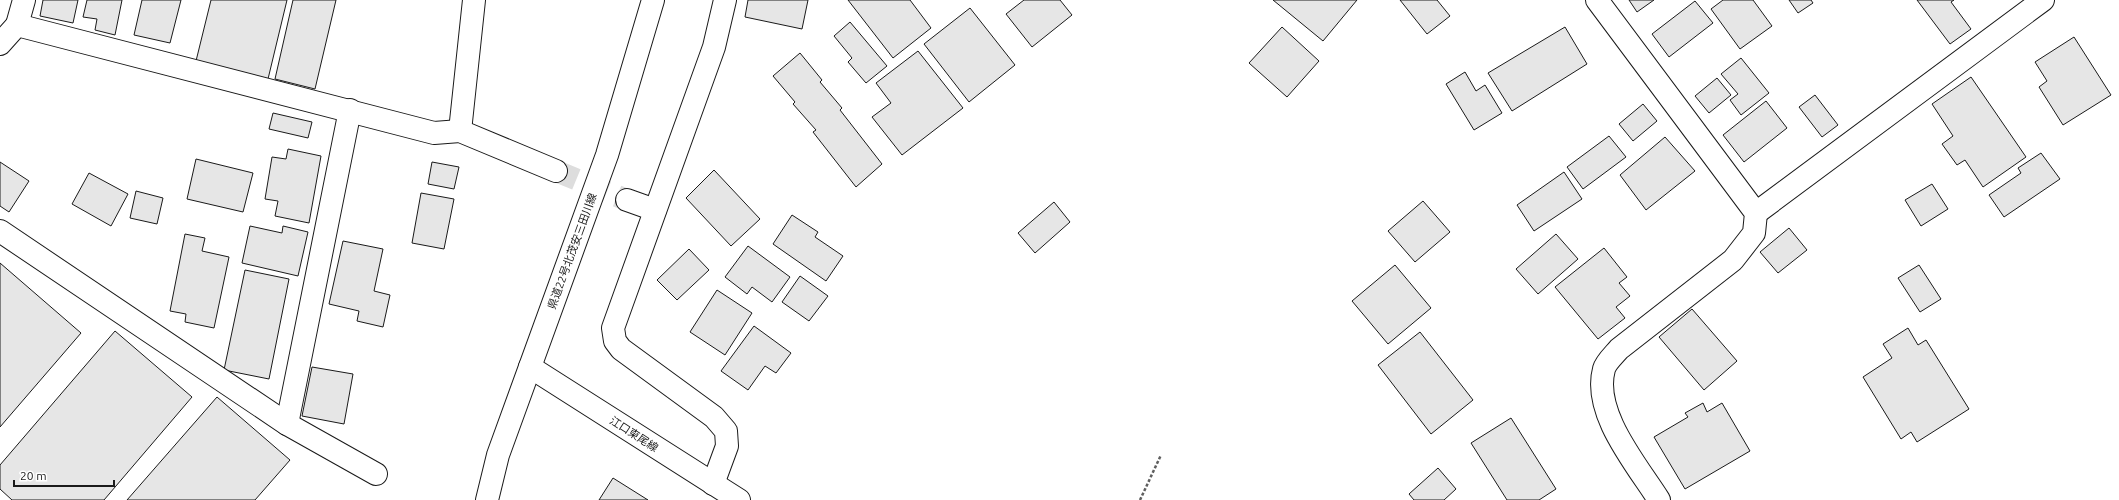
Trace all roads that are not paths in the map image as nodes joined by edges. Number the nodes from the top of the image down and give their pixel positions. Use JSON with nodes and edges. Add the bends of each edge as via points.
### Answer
{"nodes":[{"id":1,"x":24,"y":0,"type":"edge"},
{"id":2,"x":474,"y":0,"type":"edge"},
{"id":3,"x":653,"y":0,"type":"edge"},
{"id":4,"x":725,"y":0,"type":"edge"},
{"id":5,"x":1597,"y":0,"type":"edge"},
{"id":6,"x":2043,"y":0,"type":"edge"},
{"id":7,"x":17,"y":25,"type":"junction"},
{"id":8,"x":0,"y":44,"type":"edge"},
{"id":9,"x":350,"y":110,"type":"junction"},
{"id":10,"x":460,"y":131,"type":"junction"},
{"id":11,"x":556,"y":171,"type":"tunnel mouth"},
{"id":12,"x":627,"y":200,"type":"tunnel mouth"},
{"id":13,"x":655,"y":210,"type":"junction"},
{"id":14,"x":1756,"y":213,"type":"junction"},
{"id":15,"x":0,"y":231,"type":"edge"},
{"id":16,"x":530,"y":367,"type":"junction"},
{"id":17,"x":287,"y":424,"type":"junction"},
{"id":18,"x":376,"y":474,"type":"dead end"},
{"id":19,"x":713,"y":484,"type":"junction"},
{"id":20,"x":487,"y":500,"type":"edge"},
{"id":21,"x":739,"y":500,"type":"edge"},
{"id":22,"x":1659,"y":500,"type":"edge"}],
"edges":[{"from":1,"to":7,"type":"street"},
{"from":2,"to":10,"type":"street"},
{"from":3,"to":16,"type":"street","name":"県道22号北茂安三田川線","via":[[607,155]]},
{"from":4,"to":13,"type":"street","via":[[714,47]]},
{"from":5,"to":14,"type":"street"},
{"from":6,"to":14,"type":"street"},
{"from":7,"to":8,"type":"street"},
{"from":7,"to":9,"type":"street"},
{"from":9,"to":10,"type":"street","via":[[434,133]]},
{"from":9,"to":17,"type":"street"},
{"from":10,"to":11,"type":"street"},
{"from":12,"to":13,"type":"street"},
{"from":13,"to":19,"type":"street","via":[[613,328],[615,341],[621,349],[714,418],[726,431],[727,446]]},
{"from":14,"to":22,"type":"street","via":[[1754,233],[1733,260],[1619,349],[1604,368],[1602,389],[1611,424]]},
{"from":15,"to":17,"type":"street"},
{"from":16,"to":19,"type":"street","name":"江口東尾線"},
{"from":16,"to":20,"type":"street","name":"県道22号北茂安三田川線","via":[[498,455]]},
{"from":17,"to":18,"type":"street"},
{"from":19,"to":21,"type":"street","name":"江口東尾線"}]}
